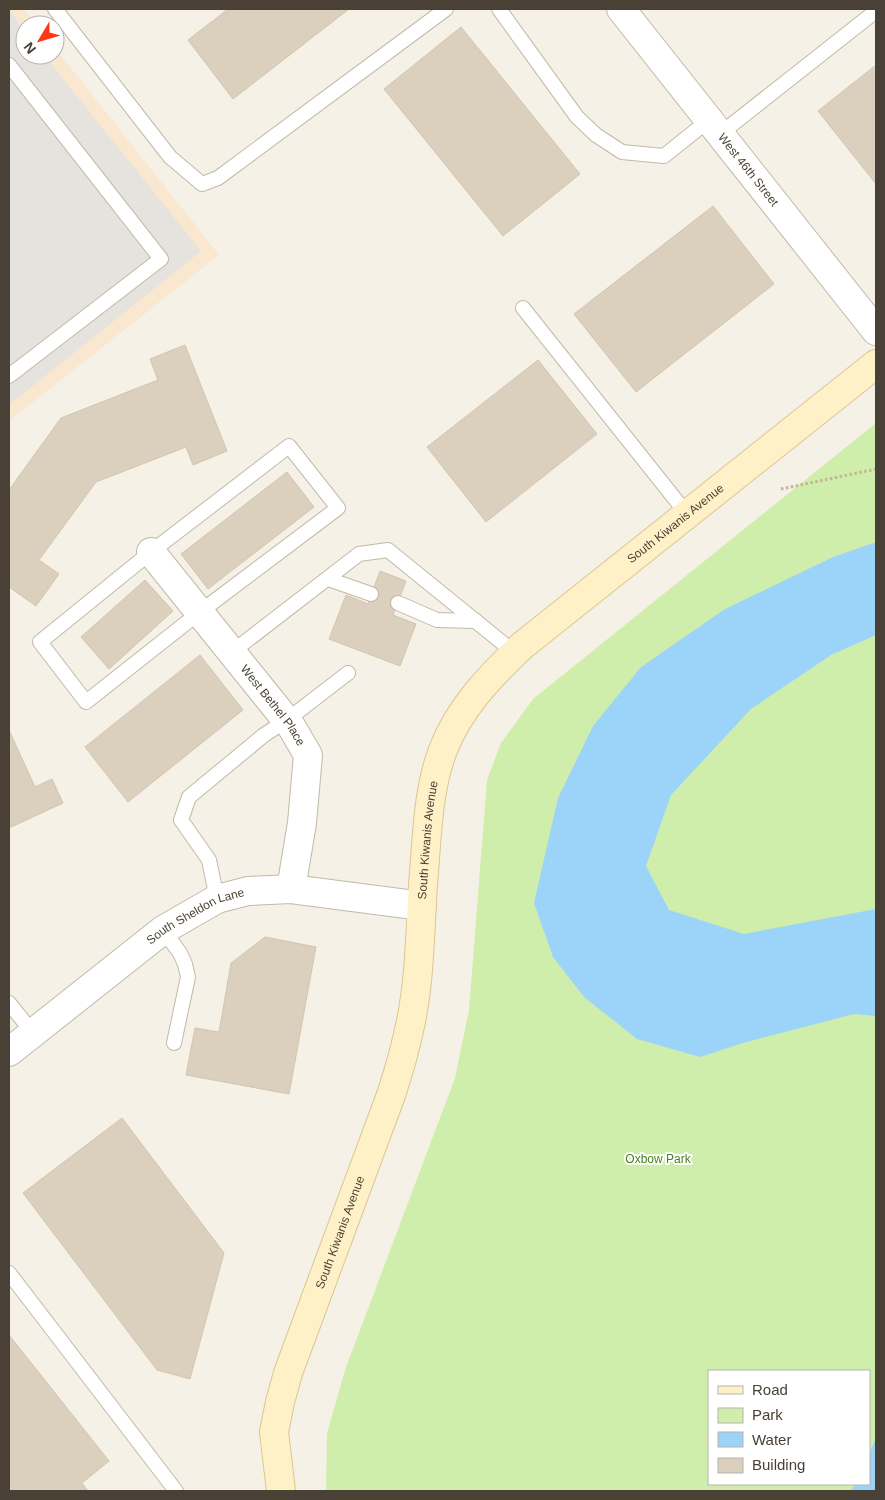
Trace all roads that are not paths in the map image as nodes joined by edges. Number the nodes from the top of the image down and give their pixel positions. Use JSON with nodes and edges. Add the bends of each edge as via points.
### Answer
{"nodes":[{"id":1,"x":55,"y":9,"type":"edge"},
{"id":2,"x":446,"y":9,"type":"edge"},
{"id":3,"x":499,"y":9,"type":"edge"},
{"id":4,"x":622,"y":9,"type":"edge"},
{"id":5,"x":876,"y":11,"type":"edge"},
{"id":6,"x":9,"y":65,"type":"edge"},
{"id":7,"x":715,"y":127,"type":"junction"},
{"id":8,"x":523,"y":308,"type":"dead end"},
{"id":9,"x":876,"y":331,"type":"edge"},
{"id":10,"x":876,"y":364,"type":"edge"},
{"id":11,"x":9,"y":376,"type":"edge"},
{"id":12,"x":687,"y":514,"type":"junction"},
{"id":13,"x":151,"y":552,"type":"junction"},
{"id":14,"x":328,"y":578,"type":"junction"},
{"id":15,"x":371,"y":594,"type":"dead end"},
{"id":16,"x":398,"y":603,"type":"dead end"},
{"id":17,"x":200,"y":612,"type":"junction"},
{"id":18,"x":476,"y":621,"type":"junction"},
{"id":19,"x":232,"y":652,"type":"junction"},
{"id":20,"x":514,"y":653,"type":"junction"},
{"id":21,"x":348,"y":673,"type":"dead end"},
{"id":22,"x":286,"y":720,"type":"junction"},
{"id":23,"x":291,"y":889,"type":"junction"},
{"id":24,"x":217,"y":900,"type":"junction"},
{"id":25,"x":422,"y":906,"type":"junction"},
{"id":26,"x":163,"y":930,"type":"junction"},
{"id":27,"x":9,"y":1004,"type":"edge"},
{"id":28,"x":33,"y":1033,"type":"junction"},
{"id":29,"x":174,"y":1043,"type":"dead end"},
{"id":30,"x":9,"y":1052,"type":"edge"},
{"id":31,"x":9,"y":1272,"type":"edge"},
{"id":32,"x":176,"y":1491,"type":"edge"},
{"id":33,"x":282,"y":1491,"type":"edge"}],
"edges":[{"from":1,"to":2,"type":"lane","via":[[170,157],[202,184],[218,178]]},
{"from":3,"to":7,"type":"lane","via":[[577,117],[596,135],[622,152],[664,156]]},
{"from":4,"to":7,"type":"street","name":"West 46th Street"},
{"from":5,"to":7,"type":"lane"},
{"from":6,"to":11,"type":"lane","via":[[160,259]]},
{"from":7,"to":9,"type":"street","name":"West 46th Street"},
{"from":8,"to":12,"type":"lane"},
{"from":10,"to":12,"type":"street","name":"South Kiwanis Avenue"},
{"from":12,"to":20,"type":"street","name":"South Kiwanis Avenue"},
{"from":13,"to":17,"type":"street","name":"West Bethel Place"},
{"from":13,"to":17,"type":"lane","via":[[40,642],[86,702]]},
{"from":13,"to":17,"type":"lane","via":[[289,446],[338,508]]},
{"from":14,"to":15,"type":"lane"},
{"from":14,"to":18,"type":"lane","via":[[359,554],[388,550]]},
{"from":14,"to":19,"type":"lane"},
{"from":16,"to":18,"type":"lane","via":[[437,620]]},
{"from":17,"to":19,"type":"street","name":"West Bethel Place"},
{"from":18,"to":20,"type":"lane"},
{"from":19,"to":22,"type":"street","name":"West Bethel Place"},
{"from":20,"to":25,"type":"street","name":"South Kiwanis Avenue","via":[[473,697],[444,748],[435,773],[429,808]]},
{"from":21,"to":22,"type":"lane"},
{"from":22,"to":23,"type":"street","name":"West Bethel Place","via":[[308,755],[302,823]]},
{"from":22,"to":24,"type":"lane","via":[[189,797],[181,820],[209,860]]},
{"from":23,"to":24,"type":"street","name":"South Sheldon Lane","via":[[248,891]]},
{"from":23,"to":25,"type":"street","name":"South Sheldon Lane"},
{"from":24,"to":26,"type":"street","name":"South Sheldon Lane"},
{"from":25,"to":33,"type":"street","name":"South Kiwanis Avenue","via":[[417,973],[404,1054],[280,1402],[274,1432]]},
{"from":26,"to":28,"type":"street","name":"South Sheldon Lane"},
{"from":26,"to":29,"type":"lane","via":[[180,953],[188,977]]},
{"from":27,"to":28,"type":"lane"},
{"from":28,"to":30,"type":"street","name":"South Sheldon Lane"},
{"from":31,"to":32,"type":"lane"}]}
